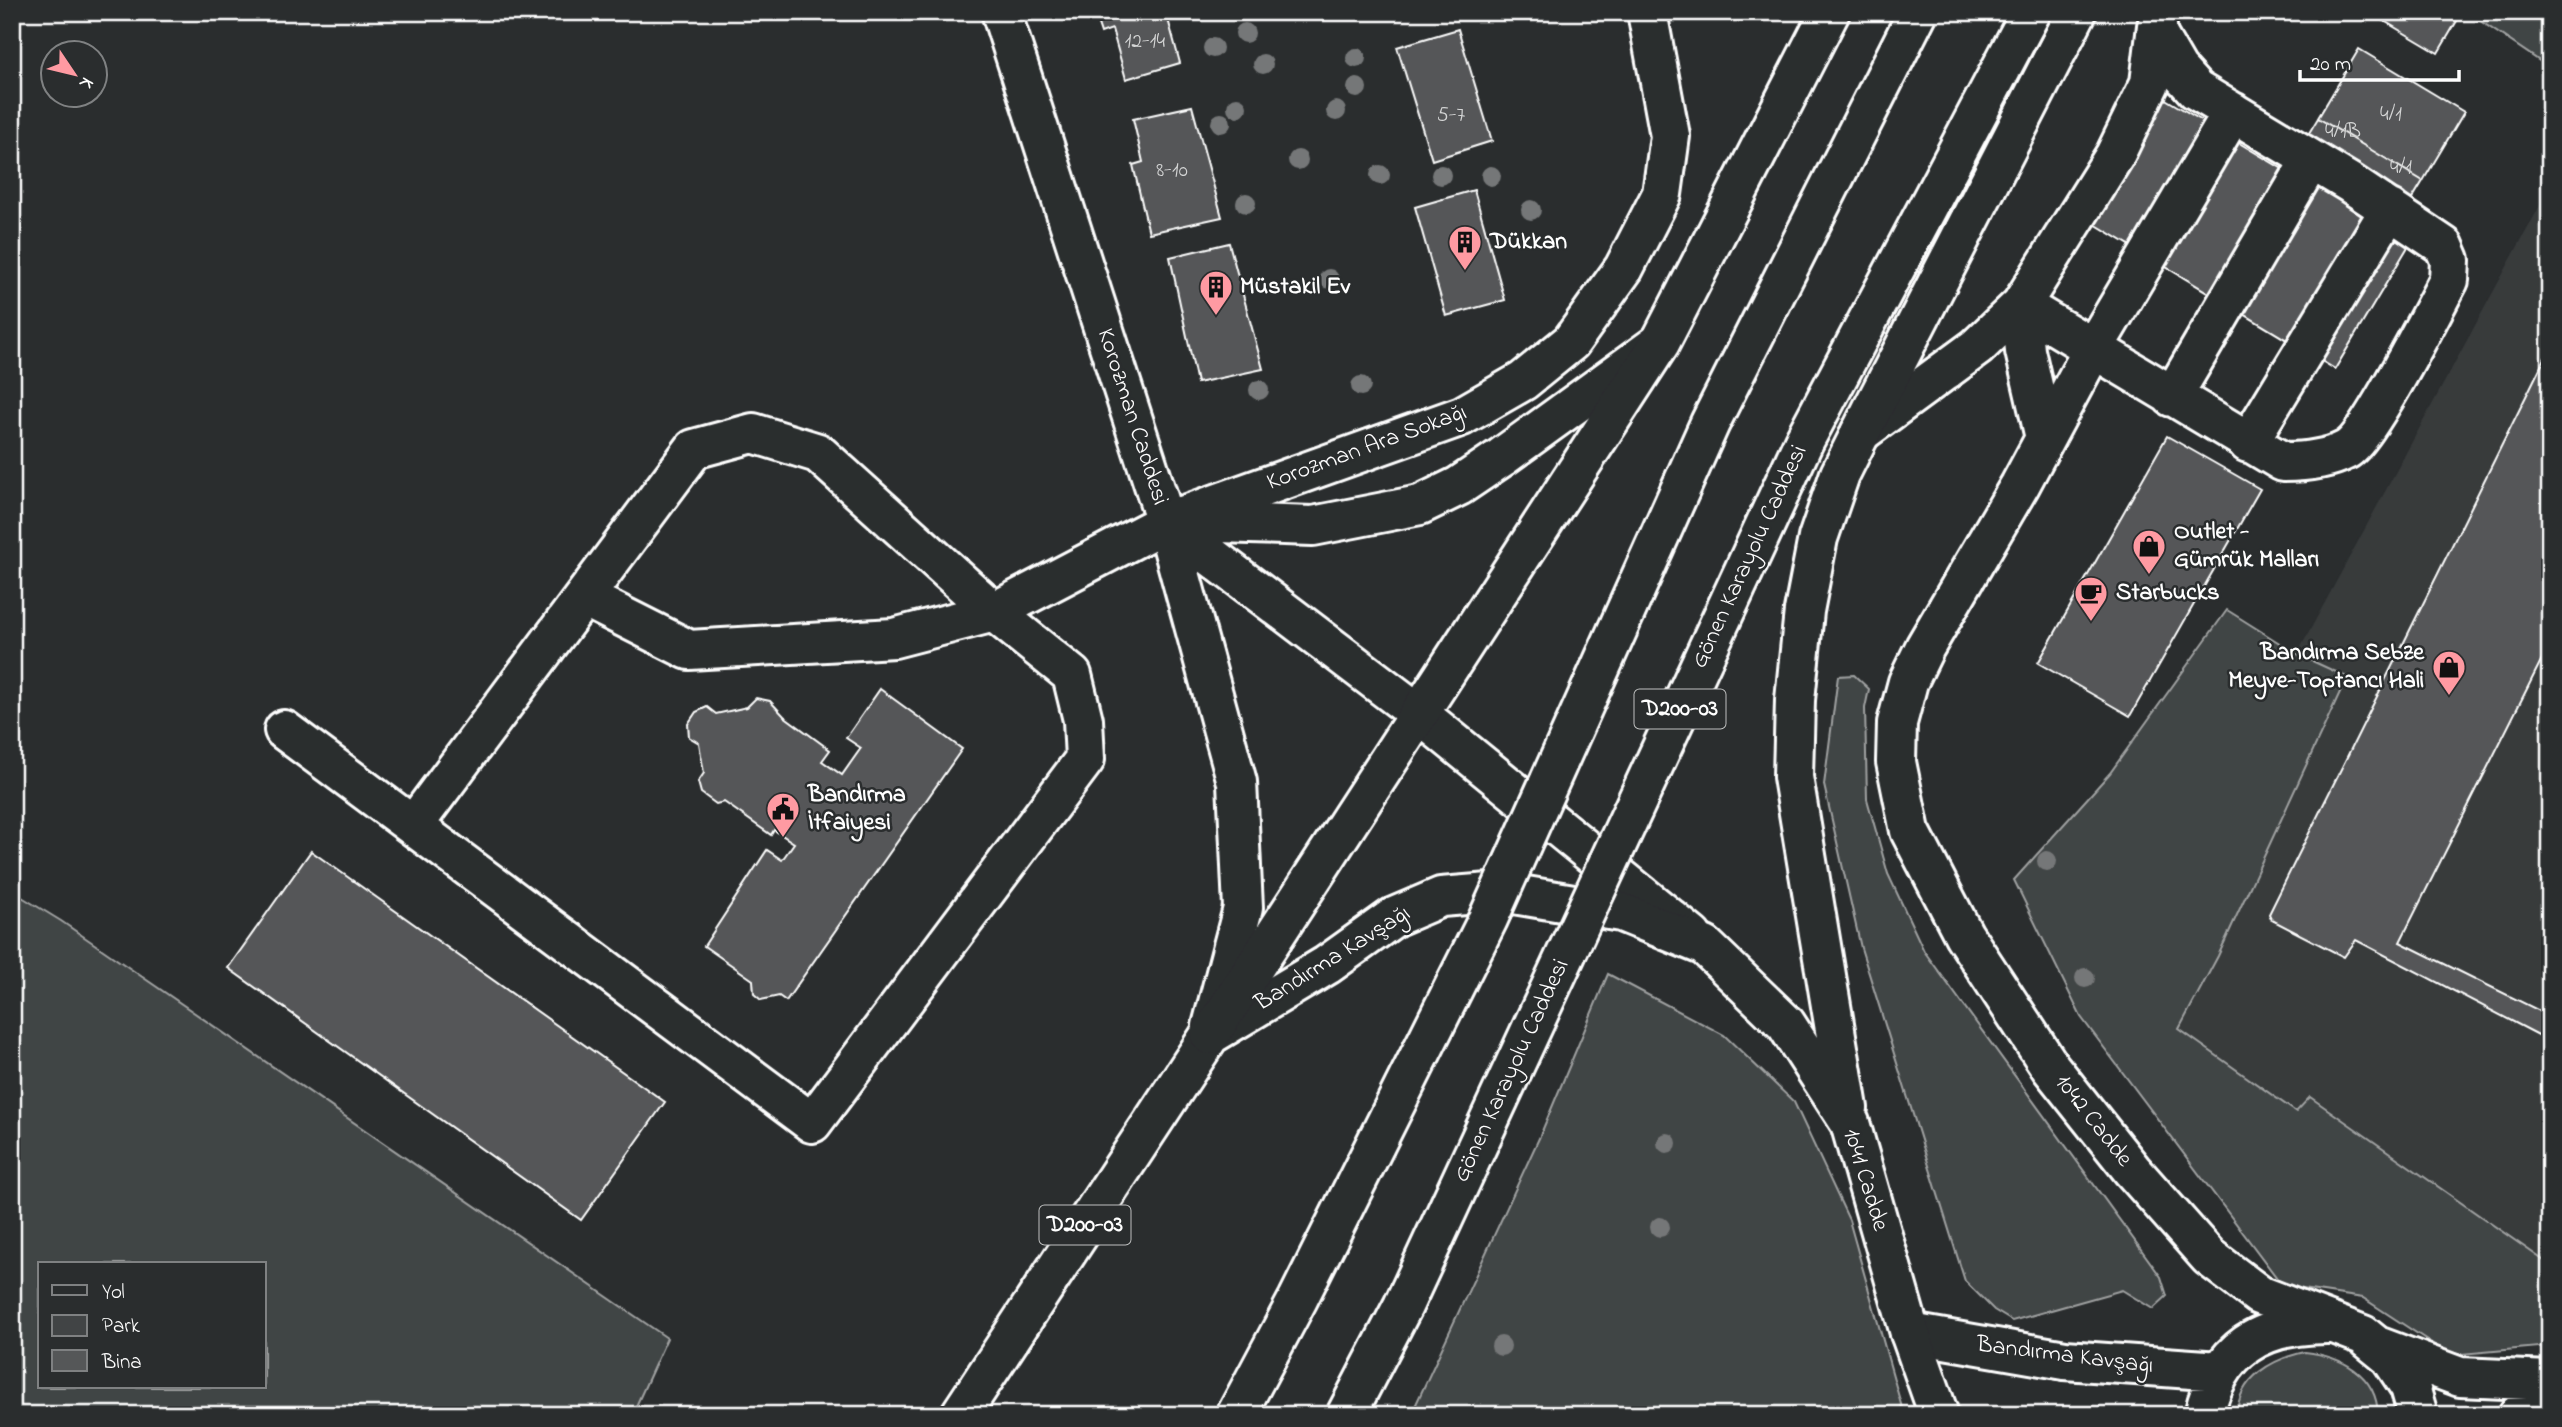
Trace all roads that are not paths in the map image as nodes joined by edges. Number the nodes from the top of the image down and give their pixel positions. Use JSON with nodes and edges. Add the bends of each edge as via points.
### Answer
{"nodes":[{"id":1,"x":1001,"y":12,"type":"edge"},
{"id":2,"x":1647,"y":12,"type":"edge"},
{"id":3,"x":1830,"y":12,"type":"edge"},
{"id":4,"x":1918,"y":12,"type":"edge"},
{"id":5,"x":2031,"y":12,"type":"edge"},
{"id":6,"x":2077,"y":12,"type":"edge"},
{"id":7,"x":2156,"y":23,"type":"edge"},
{"id":8,"x":2233,"y":112,"type":"junction"},
{"id":9,"x":2311,"y":160,"type":"junction"},
{"id":10,"x":2390,"y":209,"type":"junction"},
{"id":11,"x":2021,"y":305,"type":"junction"},
{"id":12,"x":1660,"y":343,"type":"junction"},
{"id":13,"x":2093,"y":349,"type":"junction"},
{"id":14,"x":2172,"y":397,"type":"junction"},
{"id":15,"x":1860,"y":433,"type":"junction"},
{"id":16,"x":2045,"y":438,"type":"junction"},
{"id":17,"x":2248,"y":443,"type":"junction"},
{"id":18,"x":1167,"y":522,"type":"junction"},
{"id":19,"x":584,"y":597,"type":"junction"},
{"id":20,"x":994,"y":612,"type":"junction"},
{"id":21,"x":1418,"y":713,"type":"junction"},
{"id":22,"x":284,"y":730,"type":"dead end"},
{"id":23,"x":413,"y":826,"type":"junction"},
{"id":24,"x":1705,"y":946,"type":"junction"},
{"id":25,"x":1210,"y":1035,"type":"junction"},
{"id":26,"x":1850,"y":1123,"type":"junction"},
{"id":27,"x":1910,"y":1333,"type":"junction"},
{"id":28,"x":2358,"y":1336,"type":"junction"},
{"id":29,"x":2220,"y":1371,"type":"junction"},
{"id":30,"x":2550,"y":1381,"type":"edge"},
{"id":31,"x":2550,"y":1402,"type":"edge"},
{"id":32,"x":960,"y":1415,"type":"edge"},
{"id":33,"x":1236,"y":1415,"type":"edge"},
{"id":34,"x":1346,"y":1415,"type":"edge"},
{"id":35,"x":1940,"y":1415,"type":"edge"},
{"id":36,"x":2204,"y":1415,"type":"edge"},
{"id":37,"x":2418,"y":1415,"type":"edge"},
{"id":38,"x":2518,"y":1415,"type":"edge"}],
"edges":[{"from":1,"to":18,"type":"main road","name":"Korozman Caddesi"},
{"from":2,"to":18,"type":"main road","name":"Korozman Ara Sokağı","via":[[1670,136],[1662,194],[1624,268],[1571,342],[1523,381],[1462,416]]},
{"from":3,"to":12,"type":"main road","number":"D200-03"},
{"from":4,"to":33,"type":"main road","bridge":true,"via":[[1710,422],[1488,919]]},
{"from":5,"to":34,"type":"main road","name":"Gönen Karayolu Caddesi","number":"D200-03","bridge":true,"via":[[1804,440],[1409,1294]]},
{"from":6,"to":15,"type":"main road"},
{"from":7,"to":8,"type":"main road","via":[[2178,70],[2196,90]]},
{"from":7,"to":11,"type":"main road","via":[[2150,83],[2115,155]]},
{"from":8,"to":9,"type":"main road"},
{"from":8,"to":13,"type":"main road","name":"1042 Cadde"},
{"from":9,"to":10,"type":"main road"},
{"from":9,"to":14,"type":"main road"},
{"from":10,"to":17,"type":"main road"},
{"from":10,"to":17,"type":"main road","via":[[2444,246],[2450,260],[2449,280],[2368,425],[2347,450],[2308,462],[2283,462]]},
{"from":11,"to":13,"type":"main road"},
{"from":11,"to":15,"type":"main road","via":[[1977,347]]},
{"from":11,"to":16,"type":"main road","via":[[2025,351]]},
{"from":12,"to":18,"type":"main road","via":[[1503,457],[1420,505],[1313,526]]},
{"from":12,"to":21,"type":"main road","number":"D200-03"},
{"from":13,"to":14,"type":"main road"},
{"from":13,"to":16,"type":"main road","name":"1042 Cadde"},
{"from":14,"to":17,"type":"main road"},
{"from":15,"to":26,"type":"main road","via":[[1818,538],[1804,611],[1793,777]]},
{"from":16,"to":28,"type":"main road","name":"1042 Cadde","via":[[1908,682],[1897,723],[1896,762],[1910,831],[1964,935],[2051,1068],[2208,1257],[2259,1295]]},
{"from":18,"to":20,"type":"main road","name":"Korozman Ara Sokağı"},
{"from":18,"to":21,"type":"main road","name":"Korozman Caddesi"},
{"from":18,"to":25,"type":"main road","via":[[1237,782],[1243,908]]},
{"from":19,"to":20,"type":"main road","name":"Korozman Ara Sokağı","via":[[689,650],[894,638]]},
{"from":19,"to":20,"type":"main road","via":[[694,449],[753,433],[818,453]]},
{"from":19,"to":23,"type":"main road"},
{"from":20,"to":23,"type":"main road","via":[[1072,675],[1083,720],[1085,759],[812,1123]]},
{"from":21,"to":24,"type":"main road"},
{"from":21,"to":25,"type":"main road","number":"D200-03"},
{"from":22,"to":23,"type":"main road"},
{"from":24,"to":25,"type":"main road","name":"Bandırma Kavşağı","via":[[1621,912],[1563,900],[1502,892],[1441,897],[1394,917],[1327,965]]},
{"from":24,"to":26,"type":"main road","name":"1041 Cadde","via":[[1786,1024]]},
{"from":25,"to":32,"type":"main road","name":"Bandırma Kavşağı","number":"D200-03"},
{"from":26,"to":27,"type":"main road","name":"1041 Cadde"},
{"from":27,"to":29,"type":"main road","name":"Bandırma Kavşağı","via":[[2064,1360]]},
{"from":27,"to":35,"type":"main road","name":"1041 Cadde"},
{"from":28,"to":29,"type":"main road","via":[[2330,1324],[2293,1324],[2258,1336]]},
{"from":28,"to":30,"type":"main road","via":[[2460,1377]]},
{"from":28,"to":37,"type":"main road","name":"1042 Cadde","via":[[2390,1357],[2410,1387]]},
{"from":29,"to":36,"type":"main road"},
{"from":31,"to":38,"type":"main road"}]}
